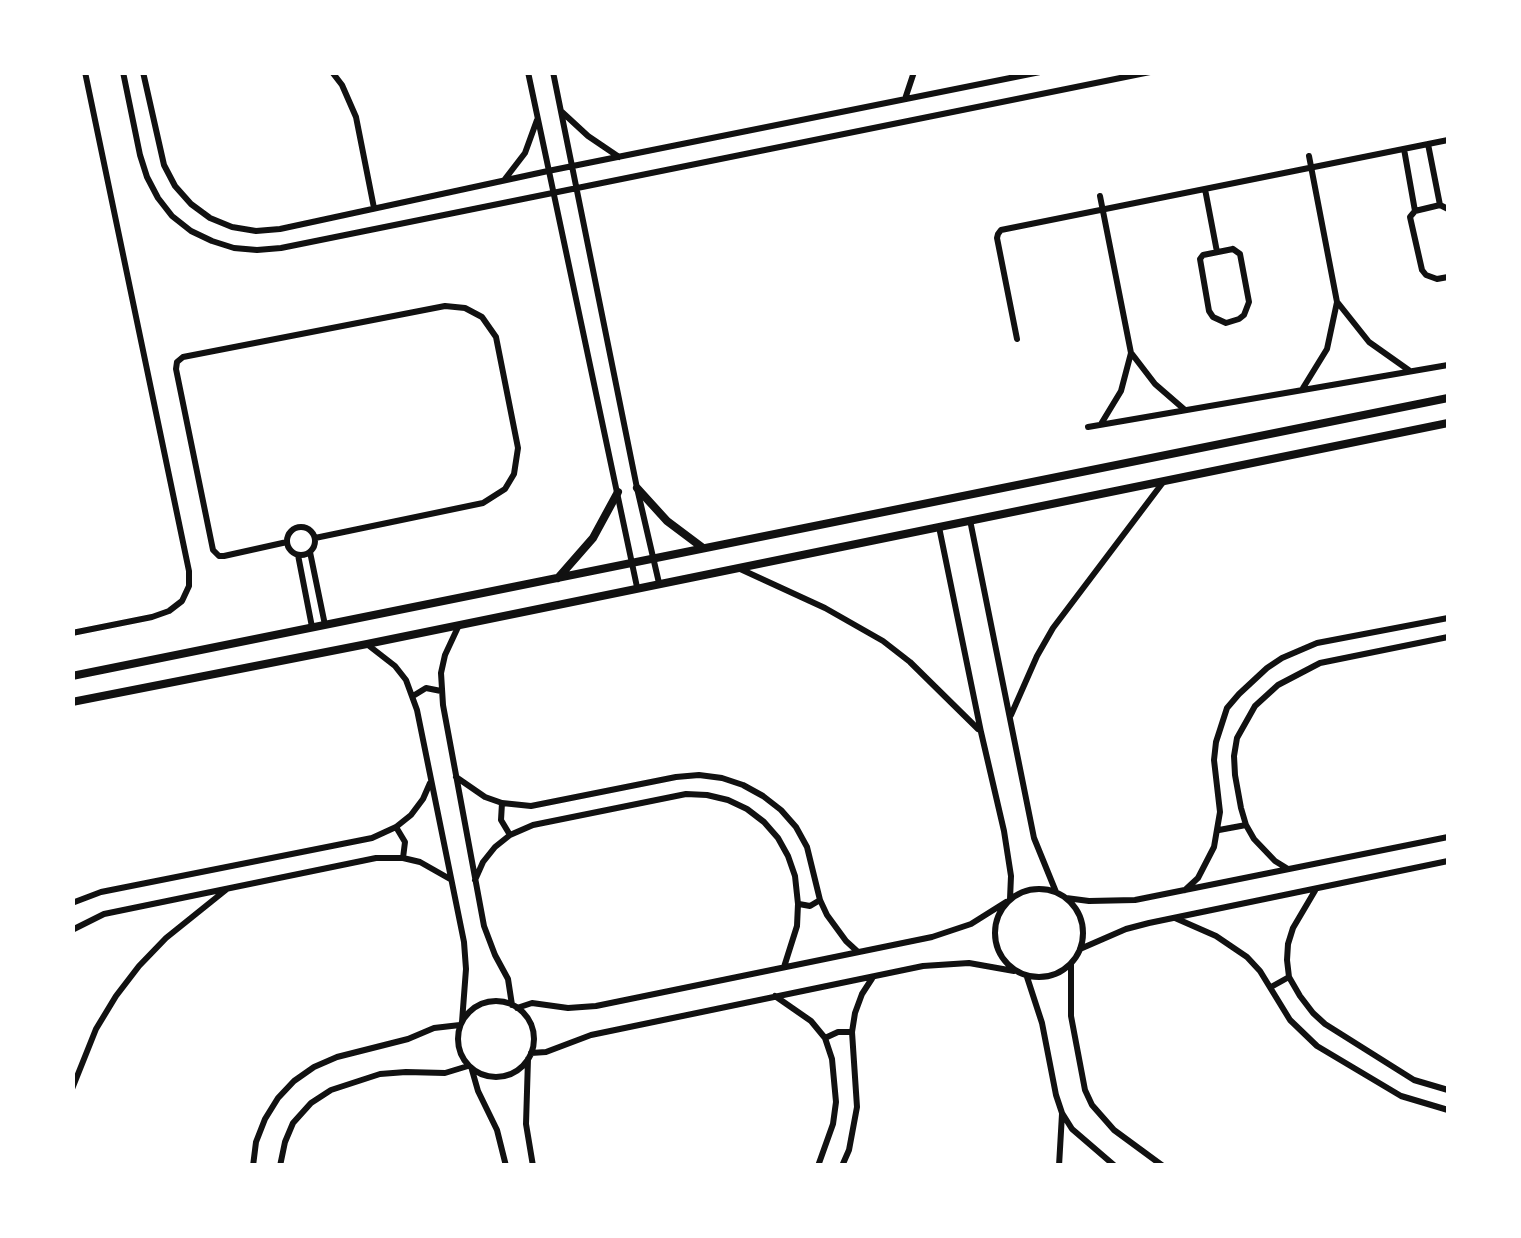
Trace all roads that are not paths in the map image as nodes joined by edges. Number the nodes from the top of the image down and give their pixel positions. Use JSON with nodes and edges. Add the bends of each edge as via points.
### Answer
{"nodes":[{"id":1,"x":86,"y":72,"type":"edge"},
{"id":2,"x":123,"y":72,"type":"edge"},
{"id":3,"x":143,"y":72,"type":"edge"},
{"id":4,"x":332,"y":72,"type":"edge"},
{"id":5,"x":528,"y":72,"type":"edge"},
{"id":6,"x":553,"y":72,"type":"edge"},
{"id":7,"x":914,"y":72,"type":"edge"},
{"id":8,"x":1040,"y":72,"type":"edge"},
{"id":9,"x":1150,"y":72,"type":"edge"},
{"id":10,"x":905,"y":100,"type":"junction"},
{"id":11,"x":561,"y":110,"type":"junction"},
{"id":12,"x":538,"y":119,"type":"junction"},
{"id":13,"x":1448,"y":140,"type":"edge"},
{"id":14,"x":1428,"y":144,"type":"junction"},
{"id":15,"x":1404,"y":149,"type":"junction"},
{"id":16,"x":1309,"y":156,"type":"dead end"},
{"id":17,"x":620,"y":157,"type":"junction"},
{"id":18,"x":572,"y":167,"type":"junction"},
{"id":19,"x":1311,"y":168,"type":"junction"},
{"id":20,"x":548,"y":172,"type":"junction"},
{"id":21,"x":503,"y":181,"type":"junction"},
{"id":22,"x":576,"y":188,"type":"junction"},
{"id":23,"x":1205,"y":189,"type":"junction"},
{"id":24,"x":553,"y":193,"type":"junction"},
{"id":25,"x":1100,"y":196,"type":"dead end"},
{"id":26,"x":1440,"y":205,"type":"junction"},
{"id":27,"x":374,"y":208,"type":"junction"},
{"id":28,"x":1448,"y":209,"type":"edge"},
{"id":29,"x":1103,"y":210,"type":"junction"},
{"id":30,"x":1415,"y":211,"type":"junction"},
{"id":31,"x":1218,"y":252,"type":"junction"},
{"id":32,"x":1448,"y":276,"type":"edge"},
{"id":33,"x":1338,"y":302,"type":"junction"},
{"id":34,"x":1017,"y":339,"type":"dead end"},
{"id":35,"x":1131,"y":353,"type":"junction"},
{"id":36,"x":1448,"y":365,"type":"edge"},
{"id":37,"x":1410,"y":371,"type":"junction"},
{"id":38,"x":1302,"y":390,"type":"junction"},
{"id":39,"x":1448,"y":398,"type":"edge"},
{"id":40,"x":1184,"y":410,"type":"junction"},
{"id":41,"x":1448,"y":423,"type":"edge"},
{"id":42,"x":1102,"y":424,"type":"junction"},
{"id":43,"x":1088,"y":427,"type":"dead end"},
{"id":44,"x":1251,"y":438,"type":"junction"},
{"id":45,"x":1256,"y":462,"type":"junction"},
{"id":46,"x":1164,"y":482,"type":"junction"},
{"id":47,"x":637,"y":488,"type":"junction"},
{"id":48,"x":618,"y":492,"type":"junction"},
{"id":49,"x":970,"y":520,"type":"junction"},
{"id":50,"x":939,"y":527,"type":"junction"},
{"id":51,"x":315,"y":538,"type":"junction"},
{"id":52,"x":286,"y":542,"type":"junction"},
{"id":53,"x":703,"y":548,"type":"junction"},
{"id":54,"x":310,"y":552,"type":"junction"},
{"id":55,"x":298,"y":555,"type":"junction"},
{"id":56,"x":654,"y":558,"type":"junction"},
{"id":57,"x":632,"y":562,"type":"junction"},
{"id":58,"x":737,"y":567,"type":"junction"},
{"id":59,"x":558,"y":578,"type":"junction"},
{"id":60,"x":659,"y":583,"type":"junction"},
{"id":61,"x":637,"y":588,"type":"junction"},
{"id":62,"x":1448,"y":618,"type":"edge"},
{"id":63,"x":325,"y":624,"type":"junction"},
{"id":64,"x":460,"y":624,"type":"junction"},
{"id":65,"x":312,"y":627,"type":"junction"},
{"id":66,"x":72,"y":633,"type":"edge"},
{"id":67,"x":1448,"y":637,"type":"edge"},
{"id":68,"x":367,"y":644,"type":"junction"},
{"id":69,"x":72,"y":676,"type":"edge"},
{"id":70,"x":441,"y":691,"type":"junction"},
{"id":71,"x":413,"y":696,"type":"junction"},
{"id":72,"x":72,"y":702,"type":"edge"},
{"id":73,"x":1011,"y":716,"type":"junction"},
{"id":74,"x":981,"y":732,"type":"junction"},
{"id":75,"x":456,"y":777,"type":"junction"},
{"id":76,"x":431,"y":782,"type":"junction"},
{"id":77,"x":502,"y":803,"type":"junction"},
{"id":78,"x":1246,"y":825,"type":"junction"},
{"id":79,"x":396,"y":827,"type":"junction"},
{"id":80,"x":1218,"y":830,"type":"junction"},
{"id":81,"x":510,"y":834,"type":"junction"},
{"id":82,"x":1448,"y":837,"type":"edge"},
{"id":83,"x":403,"y":858,"type":"junction"},
{"id":84,"x":1448,"y":862,"type":"edge"},
{"id":85,"x":1288,"y":870,"type":"junction"},
{"id":86,"x":450,"y":878,"type":"junction"},
{"id":87,"x":475,"y":880,"type":"junction"},
{"id":88,"x":228,"y":888,"type":"junction"},
{"id":89,"x":1316,"y":889,"type":"junction"},
{"id":90,"x":1186,"y":890,"type":"junction"},
{"id":91,"x":1056,"y":892,"type":"junction"},
{"id":92,"x":1066,"y":898,"type":"junction"},
{"id":93,"x":820,"y":900,"type":"junction"},
{"id":94,"x":1008,"y":901,"type":"junction"},
{"id":95,"x":72,"y":903,"type":"edge"},
{"id":96,"x":798,"y":904,"type":"junction"},
{"id":97,"x":1174,"y":918,"type":"junction"},
{"id":98,"x":72,"y":930,"type":"edge"},
{"id":99,"x":1080,"y":949,"type":"junction"},
{"id":100,"x":858,"y":952,"type":"junction"},
{"id":101,"x":1071,"y":964,"type":"junction"},
{"id":102,"x":784,"y":967,"type":"junction"},
{"id":103,"x":1014,"y":970,"type":"junction"},
{"id":104,"x":873,"y":976,"type":"junction"},
{"id":105,"x":1026,"y":976,"type":"junction"},
{"id":106,"x":1289,"y":977,"type":"junction"},
{"id":107,"x":1271,"y":987,"type":"junction"},
{"id":108,"x":774,"y":996,"type":"junction"},
{"id":109,"x":514,"y":1007,"type":"junction"},
{"id":110,"x":461,"y":1024,"type":"junction"},
{"id":111,"x":852,"y":1032,"type":"junction"},
{"id":112,"x":825,"y":1038,"type":"junction"},
{"id":113,"x":530,"y":1056,"type":"junction"},
{"id":114,"x":470,"y":1067,"type":"junction"},
{"id":115,"x":72,"y":1089,"type":"edge"},
{"id":116,"x":1448,"y":1090,"type":"edge"},
{"id":117,"x":1448,"y":1110,"type":"edge"},
{"id":118,"x":1062,"y":1113,"type":"junction"},
{"id":119,"x":253,"y":1166,"type":"edge"},
{"id":120,"x":280,"y":1166,"type":"edge"},
{"id":121,"x":506,"y":1166,"type":"edge"},
{"id":122,"x":533,"y":1166,"type":"edge"},
{"id":123,"x":818,"y":1166,"type":"edge"},
{"id":124,"x":842,"y":1166,"type":"edge"},
{"id":125,"x":1059,"y":1166,"type":"edge"},
{"id":126,"x":1115,"y":1166,"type":"edge"},
{"id":127,"x":1164,"y":1166,"type":"edge"}],
"edges":[{"from":1,"to":66,"type":"street","via":[[189,586],[170,611]]},
{"from":2,"to":24,"type":"street","via":[[146,177],[172,216],[212,242],[281,248]]},
{"from":3,"to":27,"type":"street","via":[[164,165],[183,195],[210,218],[232,227],[280,229]]},
{"from":4,"to":27,"type":"street","via":[[356,117]]},
{"from":5,"to":12,"type":"street"},
{"from":6,"to":11,"type":"street"},
{"from":7,"to":10,"type":"street"},
{"from":8,"to":10,"type":"street"},
{"from":9,"to":22,"type":"street"},
{"from":10,"to":17,"type":"street"},
{"from":11,"to":17,"type":"street"},
{"from":11,"to":18,"type":"street"},
{"from":12,"to":20,"type":"street"},
{"from":12,"to":21,"type":"street","via":[[525,153]]},
{"from":13,"to":14,"type":"street"},
{"from":14,"to":15,"type":"street"},
{"from":14,"to":26,"type":"street"},
{"from":15,"to":19,"type":"street"},
{"from":15,"to":30,"type":"street"},
{"from":16,"to":19,"type":"street"},
{"from":17,"to":18,"type":"street"},
{"from":18,"to":20,"type":"street"},
{"from":18,"to":22,"type":"street"},
{"from":19,"to":23,"type":"street"},
{"from":19,"to":33,"type":"street"},
{"from":20,"to":21,"type":"street"},
{"from":20,"to":24,"type":"street"},
{"from":21,"to":27,"type":"street"},
{"from":22,"to":24,"type":"street"},
{"from":22,"to":47,"type":"street"},
{"from":23,"to":29,"type":"street"},
{"from":23,"to":31,"type":"street"},
{"from":24,"to":48,"type":"street"},
{"from":25,"to":29,"type":"street"},
{"from":26,"to":28,"type":"street"},
{"from":26,"to":30,"type":"street"},
{"from":29,"to":34,"type":"street","via":[[998,234]]},
{"from":29,"to":35,"type":"street"},
{"from":30,"to":32,"type":"street","via":[[1410,218],[1422,270],[1436,279]]},
{"from":31,"to":31,"type":"street","via":[[1240,254],[1249,302],[1244,315],[1226,323],[1206,305],[1200,259]]},
{"from":33,"to":37,"type":"street","via":[[1369,342]]},
{"from":33,"to":38,"type":"street","via":[[1327,349]]},
{"from":35,"to":40,"type":"street"},
{"from":35,"to":42,"type":"street"},
{"from":36,"to":37,"type":"street"},
{"from":37,"to":38,"type":"street"},
{"from":38,"to":40,"type":"street"},
{"from":39,"to":44,"type":"street"},
{"from":40,"to":42,"type":"street"},
{"from":41,"to":45,"type":"street"},
{"from":42,"to":43,"type":"street"},
{"from":44,"to":45,"type":"street"},
{"from":44,"to":53,"type":"street"},
{"from":45,"to":46,"type":"street"},
{"from":46,"to":49,"type":"street"},
{"from":46,"to":73,"type":"street","via":[[1054,628]]},
{"from":47,"to":53,"type":"street"},
{"from":47,"to":56,"type":"street"},
{"from":48,"to":57,"type":"street"},
{"from":48,"to":59,"type":"street","via":[[593,538]]},
{"from":49,"to":50,"type":"street"},
{"from":49,"to":73,"type":"street"},
{"from":50,"to":58,"type":"street"},
{"from":50,"to":74,"type":"street"},
{"from":51,"to":52,"type":"street","via":[[298,527]]},
{"from":51,"to":52,"type":"street","via":[[483,503],[505,488],[518,448],[496,337],[482,317],[445,306],[177,362],[213,550],[224,556]]},
{"from":51,"to":54,"type":"street"},
{"from":52,"to":55,"type":"street"},
{"from":53,"to":56,"type":"street"},
{"from":54,"to":55,"type":"street"},
{"from":54,"to":63,"type":"street"},
{"from":55,"to":65,"type":"street"},
{"from":56,"to":57,"type":"street"},
{"from":56,"to":60,"type":"street"},
{"from":57,"to":59,"type":"street"},
{"from":57,"to":61,"type":"street"},
{"from":58,"to":60,"type":"street"},
{"from":58,"to":74,"type":"street","via":[[884,641]]},
{"from":59,"to":63,"type":"street"},
{"from":60,"to":61,"type":"street"},
{"from":61,"to":64,"type":"street"},
{"from":62,"to":80,"type":"street","via":[[1316,643],[1252,680],[1227,708],[1216,742]]},
{"from":63,"to":65,"type":"street"},
{"from":64,"to":68,"type":"street"},
{"from":64,"to":70,"type":"street","via":[[445,656]]},
{"from":65,"to":69,"type":"street"},
{"from":67,"to":78,"type":"street","via":[[1320,663],[1266,695],[1244,721],[1234,756]]},
{"from":68,"to":71,"type":"street","via":[[395,666]]},
{"from":68,"to":72,"type":"street"},
{"from":70,"to":71,"type":"street","via":[[426,688]]},
{"from":70,"to":75,"type":"street"},
{"from":71,"to":76,"type":"street"},
{"from":73,"to":91,"type":"street","via":[[1034,838]]},
{"from":74,"to":94,"type":"street","via":[[1008,854]]},
{"from":75,"to":77,"type":"street"},
{"from":75,"to":87,"type":"street"},
{"from":76,"to":79,"type":"street"},
{"from":76,"to":86,"type":"street"},
{"from":77,"to":81,"type":"street","via":[[501,820]]},
{"from":77,"to":93,"type":"street","via":[[532,806],[676,777],[722,778],[764,796],[796,828]]},
{"from":78,"to":80,"type":"street"},
{"from":78,"to":85,"type":"street"},
{"from":79,"to":83,"type":"street"},
{"from":79,"to":95,"type":"street","via":[[372,838]]},
{"from":80,"to":90,"type":"street","via":[[1208,863]]},
{"from":81,"to":87,"type":"street"},
{"from":81,"to":96,"type":"street","via":[[686,794],[728,800],[778,838],[795,876]]},
{"from":82,"to":85,"type":"street"},
{"from":83,"to":86,"type":"street"},
{"from":83,"to":88,"type":"street"},
{"from":84,"to":89,"type":"street"},
{"from":85,"to":90,"type":"street"},
{"from":86,"to":110,"type":"street","via":[[466,968]]},
{"from":87,"to":109,"type":"street"},
{"from":88,"to":98,"type":"street","via":[[104,914]]},
{"from":88,"to":115,"type":"street","via":[[139,966],[96,1030]]},
{"from":89,"to":97,"type":"street"},
{"from":89,"to":106,"type":"street","via":[[1292,928]]},
{"from":90,"to":92,"type":"street","via":[[1112,902]]},
{"from":91,"to":92,"type":"street"},
{"from":91,"to":94,"type":"street","via":[[1032,889]]},
{"from":92,"to":99,"type":"street","via":[[1080,916]]},
{"from":93,"to":96,"type":"street"},
{"from":93,"to":100,"type":"street"},
{"from":94,"to":100,"type":"street","via":[[952,931]]},
{"from":94,"to":103,"type":"street","via":[[994,938]]},
{"from":96,"to":102,"type":"street"},
{"from":97,"to":99,"type":"street"},
{"from":97,"to":107,"type":"street","via":[[1232,945]]},
{"from":99,"to":101,"type":"street"},
{"from":100,"to":102,"type":"street"},
{"from":101,"to":105,"type":"street","via":[[1050,976]]},
{"from":101,"to":127,"type":"street","via":[[1071,1016],[1085,1090],[1114,1130]]},
{"from":102,"to":109,"type":"street","via":[[596,1006]]},
{"from":103,"to":104,"type":"street","via":[[946,964]]},
{"from":103,"to":105,"type":"street"},
{"from":104,"to":108,"type":"street"},
{"from":104,"to":111,"type":"street"},
{"from":105,"to":118,"type":"street"},
{"from":106,"to":107,"type":"street"},
{"from":106,"to":116,"type":"street","via":[[1324,1024],[1414,1080]]},
{"from":107,"to":117,"type":"street","via":[[1290,1020],[1317,1046],[1401,1096]]},
{"from":108,"to":112,"type":"street"},
{"from":108,"to":113,"type":"street","via":[[590,1035]]},
{"from":109,"to":110,"type":"street","via":[[478,1006]]},
{"from":109,"to":113,"type":"street","via":[[533,1033]]},
{"from":110,"to":114,"type":"street","via":[[458,1047]]},
{"from":110,"to":119,"type":"street","via":[[314,1066],[278,1098],[260,1130]]},
{"from":111,"to":112,"type":"street"},
{"from":111,"to":124,"type":"street","via":[[857,1107]]},
{"from":112,"to":123,"type":"street","via":[[836,1102]]},
{"from":113,"to":114,"type":"street","via":[[502,1077]]},
{"from":113,"to":122,"type":"street","via":[[526,1124]]},
{"from":114,"to":120,"type":"street","via":[[380,1074],[331,1090],[293,1123]]},
{"from":114,"to":121,"type":"street"},
{"from":118,"to":125,"type":"street"},
{"from":118,"to":126,"type":"street"}]}
